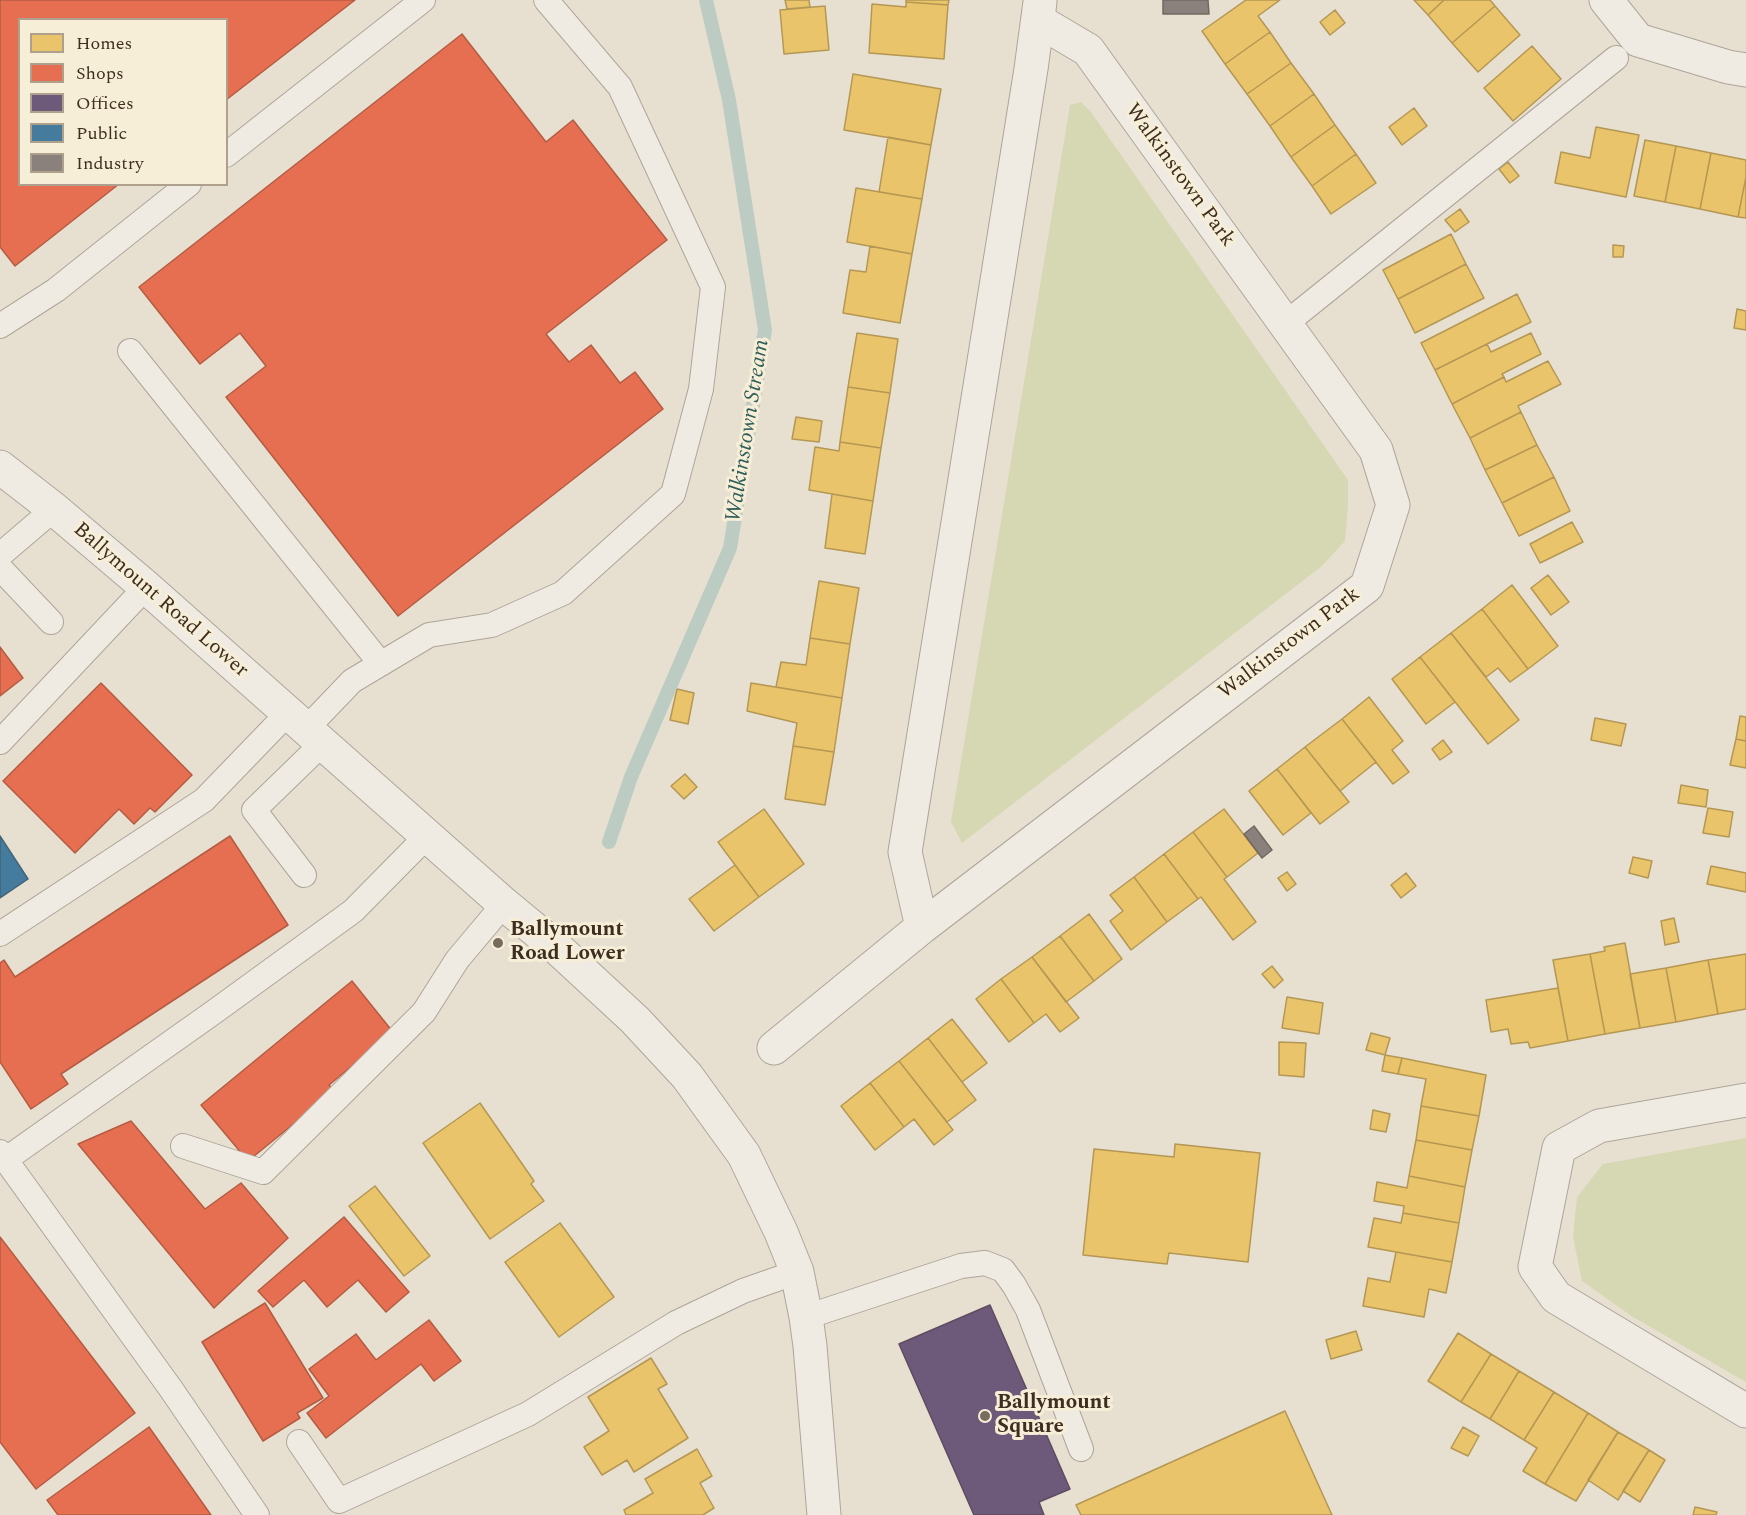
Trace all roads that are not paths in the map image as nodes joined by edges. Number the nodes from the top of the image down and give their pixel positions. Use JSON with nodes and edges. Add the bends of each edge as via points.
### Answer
{"nodes":[{"id":1,"x":423,"y":0,"type":"edge"},
{"id":2,"x":546,"y":0,"type":"edge"},
{"id":3,"x":1606,"y":0,"type":"edge"},
{"id":4,"x":1040,"y":11,"type":"edge"},
{"id":5,"x":1616,"y":58,"type":"dead end"},
{"id":6,"x":1746,"y":70,"type":"edge"},
{"id":7,"x":228,"y":153,"type":"edge"},
{"id":8,"x":186,"y":186,"type":"edge"},
{"id":9,"x":1285,"y":324,"type":"junction"},
{"id":10,"x":0,"y":326,"type":"edge"},
{"id":11,"x":130,"y":351,"type":"dead end"},
{"id":12,"x":0,"y":467,"type":"edge"},
{"id":13,"x":54,"y":509,"type":"junction"},
{"id":14,"x":0,"y":555,"type":"edge"},
{"id":15,"x":0,"y":568,"type":"edge"},
{"id":16,"x":147,"y":587,"type":"junction"},
{"id":17,"x":51,"y":622,"type":"dead end"},
{"id":18,"x":381,"y":664,"type":"junction"},
{"id":19,"x":306,"y":728,"type":"junction"},
{"id":20,"x":0,"y":741,"type":"edge"},
{"id":21,"x":427,"y":836,"type":"junction"},
{"id":22,"x":304,"y":876,"type":"dead end"},
{"id":23,"x":504,"y":904,"type":"junction"},
{"id":24,"x":922,"y":927,"type":"junction"},
{"id":25,"x":0,"y":934,"type":"edge"},
{"id":26,"x":774,"y":1048,"type":"dead end"},
{"id":27,"x":1746,"y":1100,"type":"edge"},
{"id":28,"x":183,"y":1146,"type":"dead end"},
{"id":29,"x":3,"y":1156,"type":"edge"},
{"id":30,"x":796,"y":1272,"type":"junction"},
{"id":31,"x":806,"y":1317,"type":"junction"},
{"id":32,"x":1746,"y":1410,"type":"edge"},
{"id":33,"x":299,"y":1442,"type":"dead end"},
{"id":34,"x":1081,"y":1449,"type":"dead end"},
{"id":35,"x":257,"y":1515,"type":"edge"},
{"id":36,"x":824,"y":1515,"type":"edge"}],
"edges":[{"from":1,"to":7,"type":"lane"},
{"from":2,"to":18,"type":"lane","via":[[620,87],[713,287],[701,389],[673,494],[563,593],[492,625],[429,635]]},
{"from":3,"to":6,"type":"street","via":[[1638,40]]},
{"from":4,"to":9,"type":"street","name":"Walkinstown Park","via":[[1088,50]]},
{"from":4,"to":24,"type":"street","name":"Walkinstown Park","via":[[905,852]]},
{"from":5,"to":9,"type":"lane"},
{"from":8,"to":10,"type":"lane","via":[[56,290]]},
{"from":9,"to":24,"type":"street","name":"Walkinstown Park","via":[[1376,450],[1393,505],[1367,586]]},
{"from":11,"to":18,"type":"lane"},
{"from":12,"to":13,"type":"street","name":"Ballymount Road Lower"},
{"from":13,"to":14,"type":"lane"},
{"from":13,"to":16,"type":"street","name":"Ballymount Road Lower"},
{"from":15,"to":17,"type":"lane"},
{"from":16,"to":19,"type":"street","name":"Ballymount Road Lower"},
{"from":16,"to":20,"type":"lane"},
{"from":18,"to":19,"type":"lane","via":[[352,681]]},
{"from":19,"to":21,"type":"street","name":"Ballymount Road Lower"},
{"from":19,"to":22,"type":"lane","via":[[254,810]]},
{"from":19,"to":25,"type":"lane"},
{"from":21,"to":23,"type":"street","name":"Ballymount Road Lower"},
{"from":21,"to":29,"type":"lane","via":[[353,911],[214,1012]]},
{"from":23,"to":28,"type":"lane","via":[[457,960],[424,1012],[263,1172]]},
{"from":23,"to":30,"type":"street","name":"Ballymount Road Lower","via":[[635,1020],[687,1076],[744,1155]]},
{"from":24,"to":26,"type":"street","name":"Walkinstown Park"},
{"from":27,"to":32,"type":"street","via":[[1599,1126],[1559,1149],[1535,1268],[1556,1297]]},
{"from":29,"to":35,"type":"lane"},
{"from":30,"to":31,"type":"street","name":"Ballymount Road Lower"},
{"from":30,"to":33,"type":"lane","via":[[743,1291],[676,1323],[528,1414],[339,1501]]},
{"from":31,"to":34,"type":"lane","via":[[961,1266],[986,1263],[1002,1270],[1028,1310]]},
{"from":31,"to":36,"type":"street","name":"Ballymount Road Lower"}]}
